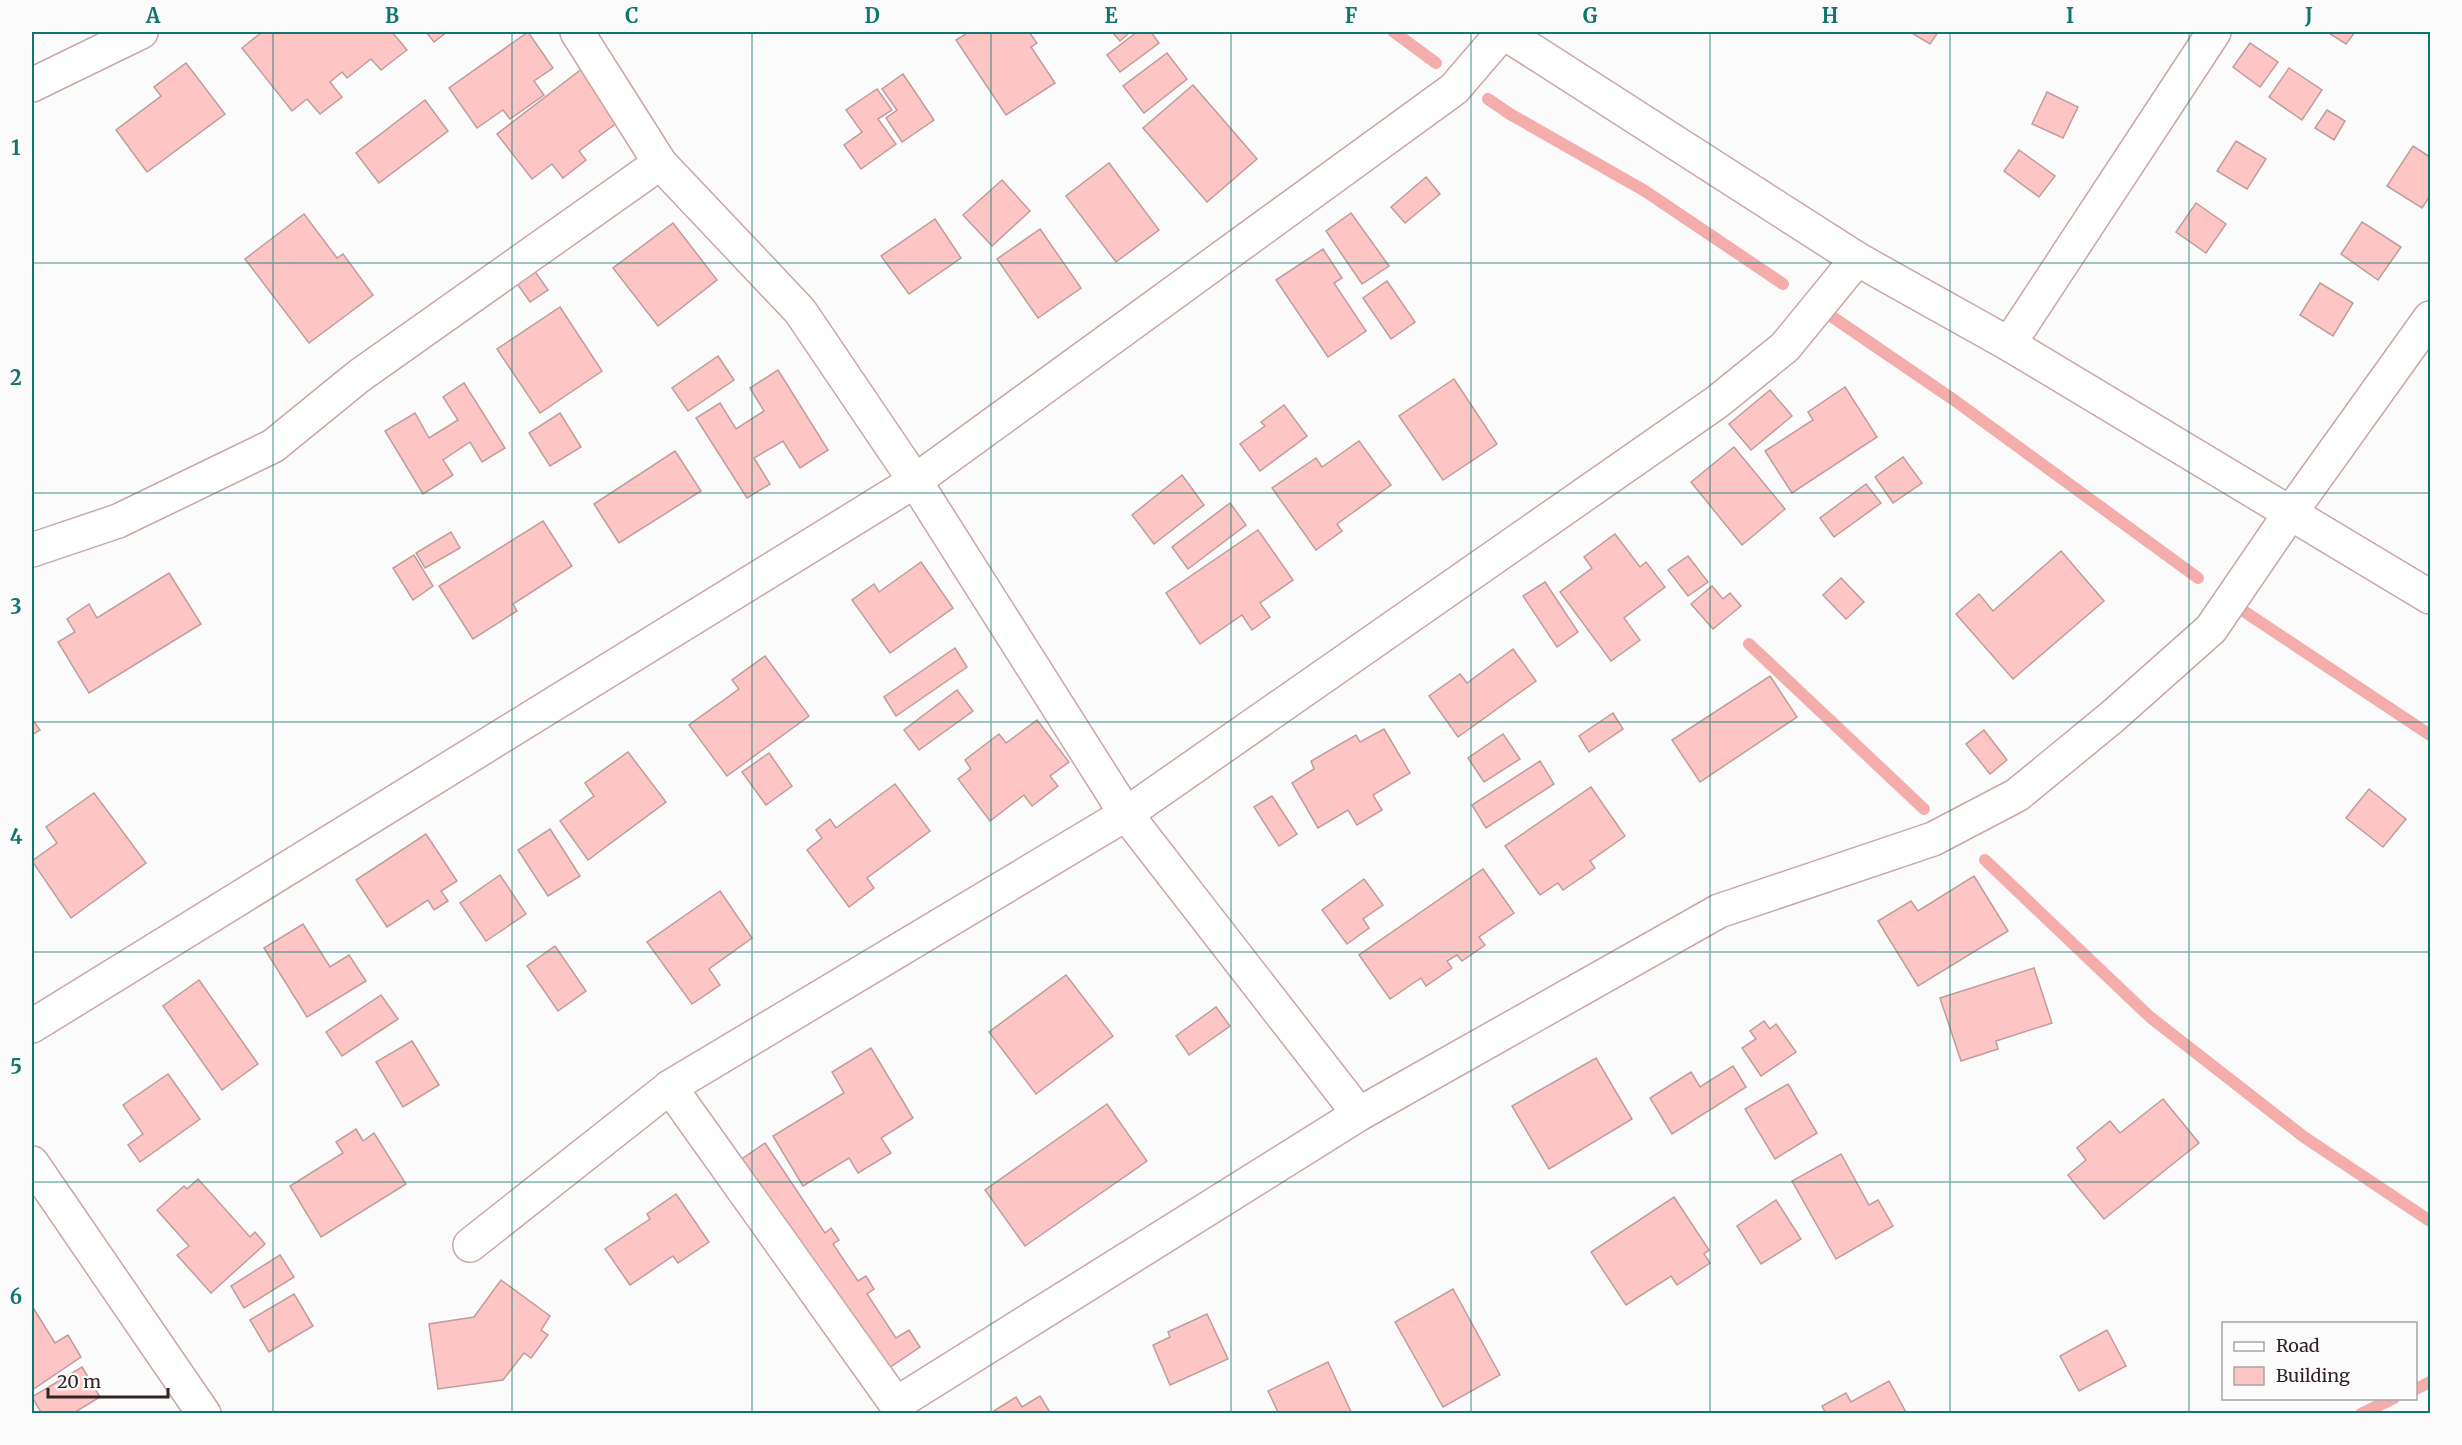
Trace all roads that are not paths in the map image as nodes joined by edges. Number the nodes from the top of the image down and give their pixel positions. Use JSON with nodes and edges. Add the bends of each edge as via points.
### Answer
{"nodes":[{"id":1,"x":141,"y":32,"type":"edge"},
{"id":2,"x":577,"y":32,"type":"edge"},
{"id":3,"x":1503,"y":32,"type":"edge"},
{"id":4,"x":2214,"y":32,"type":"edge"},
{"id":5,"x":32,"y":85,"type":"edge"},
{"id":6,"x":660,"y":163,"type":"junction"},
{"id":7,"x":1857,"y":259,"type":"junction"},
{"id":8,"x":2430,"y":318,"type":"edge"},
{"id":9,"x":2009,"y":344,"type":"junction"},
{"id":10,"x":915,"y":481,"type":"junction"},
{"id":11,"x":2291,"y":512,"type":"junction"},
{"id":12,"x":32,"y":550,"type":"edge"},
{"id":13,"x":2430,"y":597,"type":"edge"},
{"id":14,"x":1126,"y":814,"type":"junction"},
{"id":15,"x":32,"y":1026,"type":"edge"},
{"id":16,"x":670,"y":1087,"type":"junction"},
{"id":17,"x":1359,"y":1114,"type":"junction"},
{"id":18,"x":32,"y":1163,"type":"edge"},
{"id":19,"x":470,"y":1245,"type":"dead end"},
{"id":20,"x":888,"y":1409,"type":"edge"},
{"id":21,"x":204,"y":1413,"type":"edge"}],
"edges":[{"from":1,"to":5,"type":"street"},
{"from":2,"to":6,"type":"street"},
{"from":3,"to":7,"type":"street"},
{"from":3,"to":10,"type":"street","via":[[1454,89]]},
{"from":4,"to":9,"type":"street"},
{"from":6,"to":10,"type":"street","via":[[800,311]]},
{"from":6,"to":12,"type":"street","via":[[358,376],[273,446],[118,521]]},
{"from":7,"to":9,"type":"street"},
{"from":7,"to":14,"type":"street","via":[[1785,347],[1717,402]]},
{"from":8,"to":11,"type":"street"},
{"from":9,"to":11,"type":"street"},
{"from":10,"to":14,"type":"street"},
{"from":10,"to":15,"type":"street"},
{"from":11,"to":13,"type":"street"},
{"from":11,"to":17,"type":"street","via":[[2211,629],[2017,795],[1933,839],[1719,911]]},
{"from":14,"to":16,"type":"street"},
{"from":14,"to":17,"type":"street"},
{"from":16,"to":19,"type":"street"},
{"from":16,"to":20,"type":"street"},
{"from":17,"to":20,"type":"street"},
{"from":18,"to":21,"type":"street"}]}
